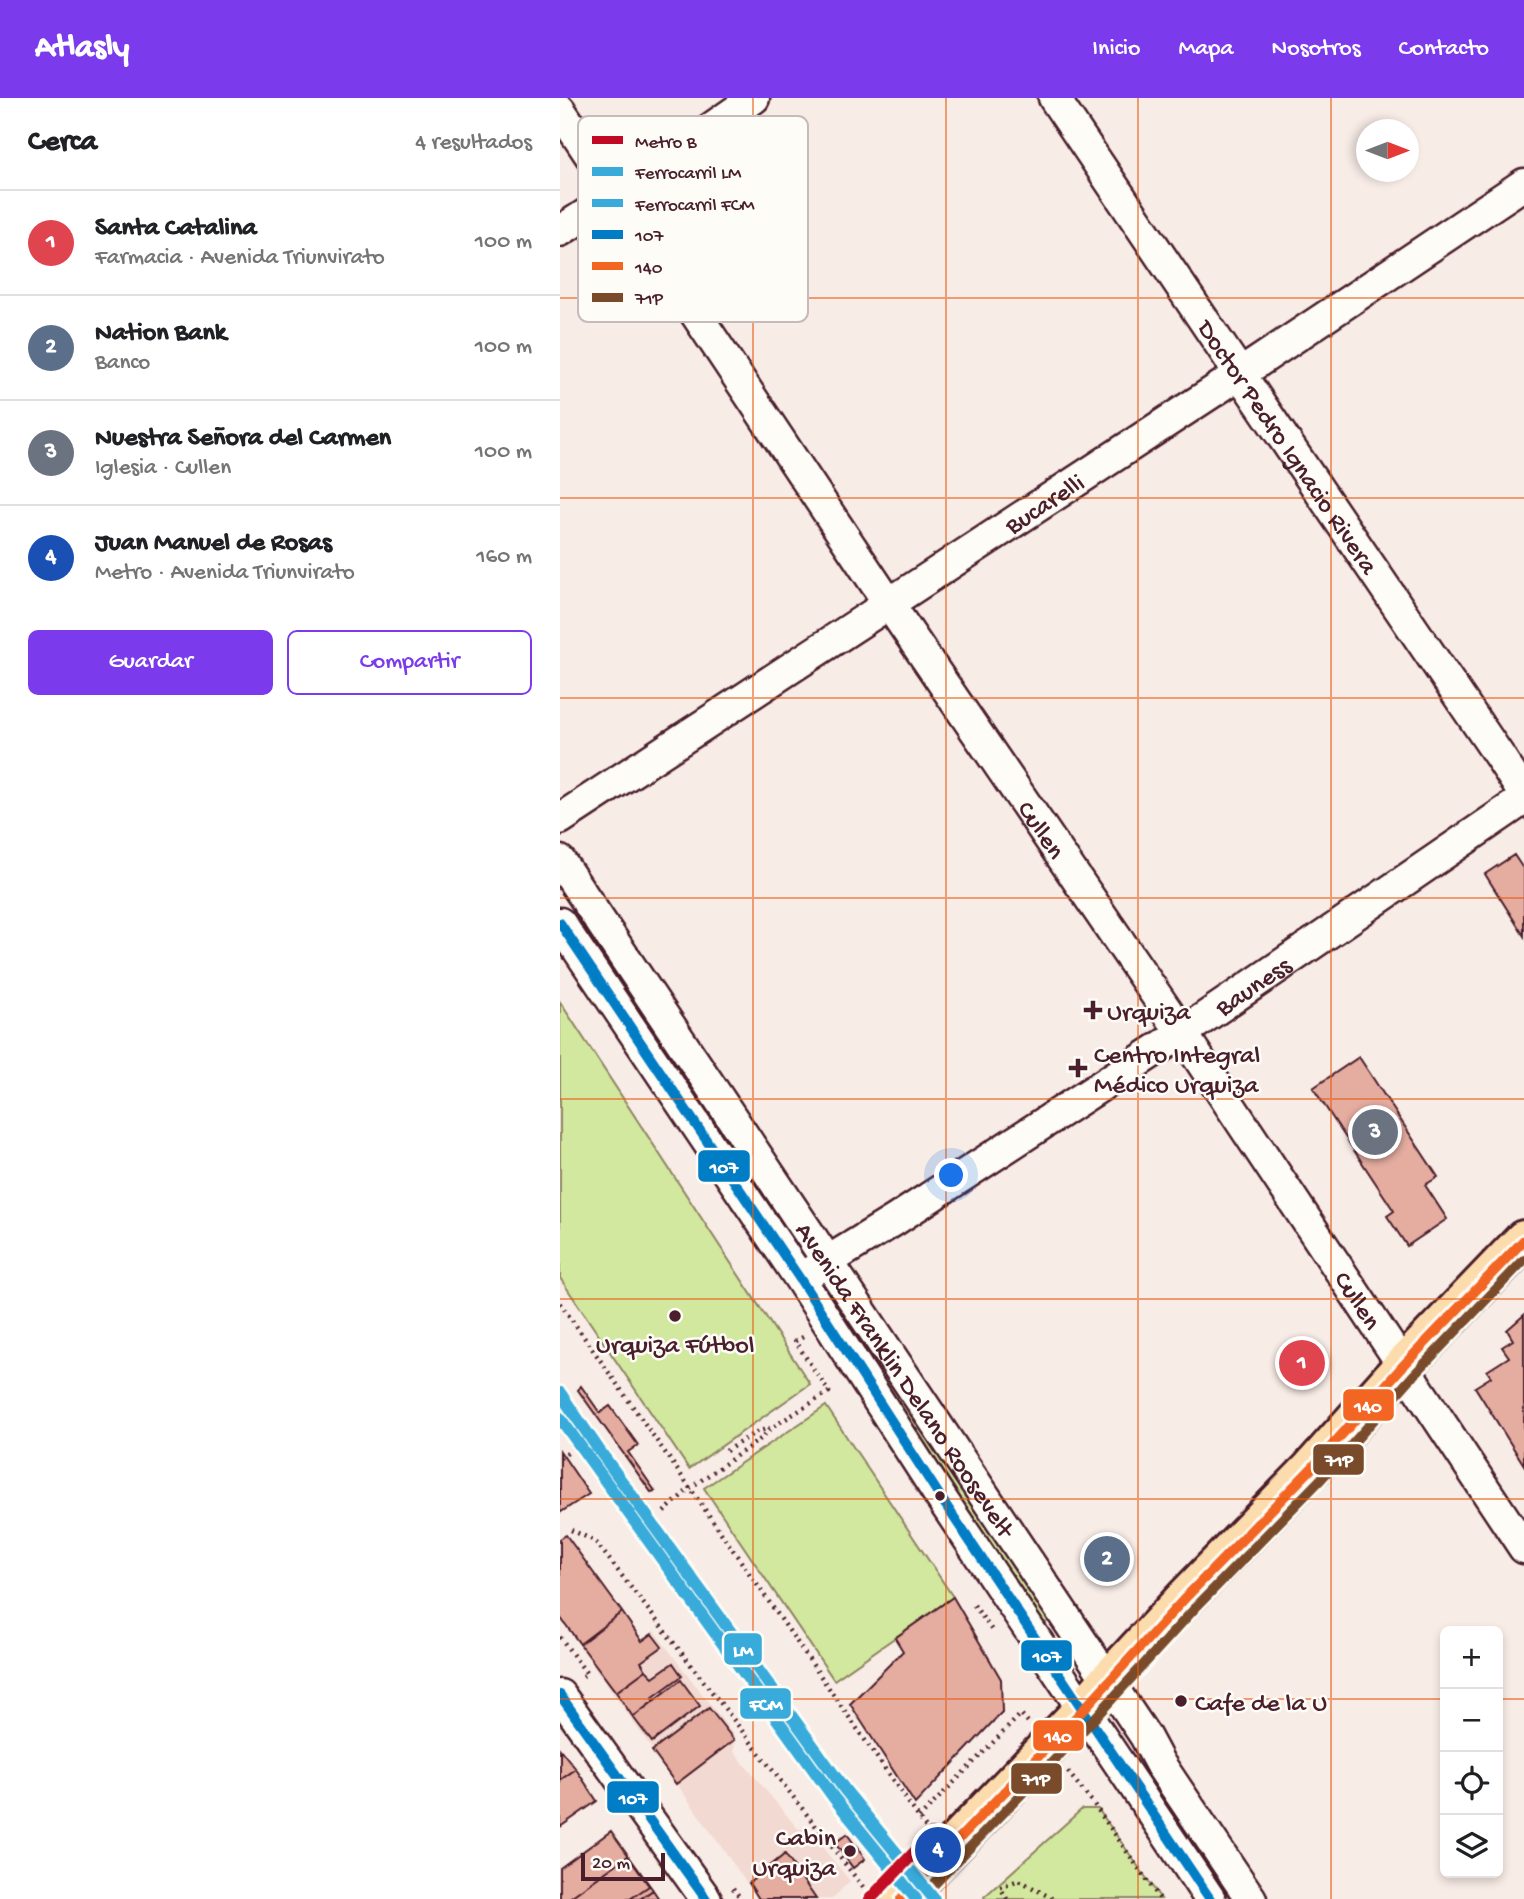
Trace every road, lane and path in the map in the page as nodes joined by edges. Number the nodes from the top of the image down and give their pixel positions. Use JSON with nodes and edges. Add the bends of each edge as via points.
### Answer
{"nodes":[{"id":1,"x":754,"y":98,"type":"edge"},
{"id":2,"x":1054,"y":98,"type":"edge"},
{"id":3,"x":560,"y":110,"type":"edge"},
{"id":4,"x":728,"y":116,"type":"edge"},
{"id":5,"x":578,"y":137,"type":"edge"},
{"id":6,"x":1524,"y":184,"type":"edge"},
{"id":7,"x":578,"y":219,"type":"edge"},
{"id":8,"x":560,"y":231,"type":"edge"},
{"id":9,"x":701,"y":322,"type":"edge"},
{"id":10,"x":1240,"y":374,"type":"junction"},
{"id":11,"x":889,"y":604,"type":"junction"},
{"id":12,"x":1524,"y":797,"type":"edge"},
{"id":13,"x":560,"y":820,"type":"edge"},
{"id":14,"x":560,"y":861,"type":"edge"},
{"id":15,"x":560,"y":923,"type":"edge"},
{"id":16,"x":1182,"y":1033,"type":"junction"},
{"id":17,"x":1524,"y":1240,"type":"edge"},
{"id":18,"x":827,"y":1262,"type":"junction"},
{"id":19,"x":800,"y":1279,"type":"junction"},
{"id":20,"x":560,"y":1303,"type":"edge"},
{"id":21,"x":828,"y":1323,"type":"junction"},
{"id":22,"x":1402,"y":1367,"type":"junction"},
{"id":23,"x":771,"y":1428,"type":"junction"},
{"id":24,"x":726,"y":1451,"type":"dead end"},
{"id":25,"x":569,"y":1452,"type":"dead end"},
{"id":26,"x":560,"y":1458,"type":"edge"},
{"id":27,"x":690,"y":1488,"type":"junction"},
{"id":28,"x":664,"y":1512,"type":"dead end"},
{"id":29,"x":571,"y":1530,"type":"dead end"},
{"id":30,"x":1524,"y":1548,"type":"edge"},
{"id":31,"x":974,"y":1605,"type":"dead end"},
{"id":32,"x":993,"y":1632,"type":"dead end"},
{"id":33,"x":560,"y":1637,"type":"edge"},
{"id":34,"x":1108,"y":1681,"type":"junction"},
{"id":35,"x":569,"y":1687,"type":"edge"},
{"id":36,"x":1083,"y":1710,"type":"junction"},
{"id":37,"x":1048,"y":1746,"type":"junction"},
{"id":38,"x":919,"y":1818,"type":"junction"},
{"id":39,"x":944,"y":1855,"type":"junction"},
{"id":40,"x":706,"y":1899,"type":"edge"},
{"id":41,"x":872,"y":1899,"type":"edge"},
{"id":42,"x":901,"y":1899,"type":"edge"},
{"id":43,"x":1007,"y":1899,"type":"edge"},
{"id":44,"x":1053,"y":1899,"type":"edge"},
{"id":45,"x":1160,"y":1899,"type":"edge"},
{"id":46,"x":1210,"y":1899,"type":"edge"},
{"id":47,"x":1251,"y":1899,"type":"edge"}],
"edges":[{"from":1,"to":4,"type":"street"},
{"from":2,"to":10,"type":"street","name":"Doctor Pedro Ignacio Rivera"},
{"from":3,"to":5,"type":"street","name":"Cullen"},
{"from":6,"to":10,"type":"street","name":"Bucarelli"},
{"from":7,"to":8,"type":"street"},
{"from":9,"to":11,"type":"street","name":"Cullen"},
{"from":10,"to":11,"type":"street","name":"Bucarelli"},
{"from":10,"to":12,"type":"street","name":"Doctor Pedro Ignacio Rivera"},
{"from":11,"to":13,"type":"street","name":"Bucarelli"},
{"from":11,"to":16,"type":"street","name":"Cullen"},
{"from":12,"to":16,"type":"street","name":"Bauness"},
{"from":14,"to":18,"type":"street","name":"Avenida Franklin Delano Roosevelt"},
{"from":15,"to":19,"type":"street","name":"Avenida Franklin Delano Roosevelt"},
{"from":16,"to":18,"type":"street","name":"Bauness"},
{"from":16,"to":22,"type":"street","name":"Cullen"},
{"from":17,"to":22,"type":"main road"},
{"from":18,"to":19,"type":"street","name":"Bauness"},
{"from":18,"to":34,"type":"street","name":"Avenida Franklin Delano Roosevelt"},
{"from":19,"to":21,"type":"street","name":"Avenida Franklin Delano Roosevelt"},
{"from":20,"to":27,"type":"path"},
{"from":21,"to":23,"type":"path","via":[[795,1341],[830,1392]]},
{"from":21,"to":36,"type":"street","name":"Avenida Franklin Delano Roosevelt"},
{"from":22,"to":30,"type":"street","name":"Cullen"},
{"from":22,"to":34,"type":"main road"},
{"from":23,"to":24,"type":"path"},
{"from":23,"to":27,"type":"path"},
{"from":25,"to":26,"type":"path"},
{"from":27,"to":28,"type":"path"},
{"from":27,"to":38,"type":"path"},
{"from":29,"to":41,"type":"path","via":[[596,1540]]},
{"from":31,"to":32,"type":"path"},
{"from":33,"to":35,"type":"path","via":[[587,1674]]},
{"from":34,"to":36,"type":"main road"},
{"from":34,"to":47,"type":"street","name":"Avenida Franklin Delano Roosevelt"},
{"from":35,"to":40,"type":"street"},
{"from":36,"to":37,"type":"main road"},
{"from":36,"to":46,"type":"street","name":"Avenida Franklin Delano Roosevelt"},
{"from":37,"to":38,"type":"path","via":[[1021,1714]]},
{"from":37,"to":39,"type":"main road"},
{"from":37,"to":45,"type":"path"},
{"from":38,"to":39,"type":"path"},
{"from":39,"to":42,"type":"main road"},
{"from":43,"to":44,"type":"path","via":[[1000,1887],[1018,1880]]}]}
